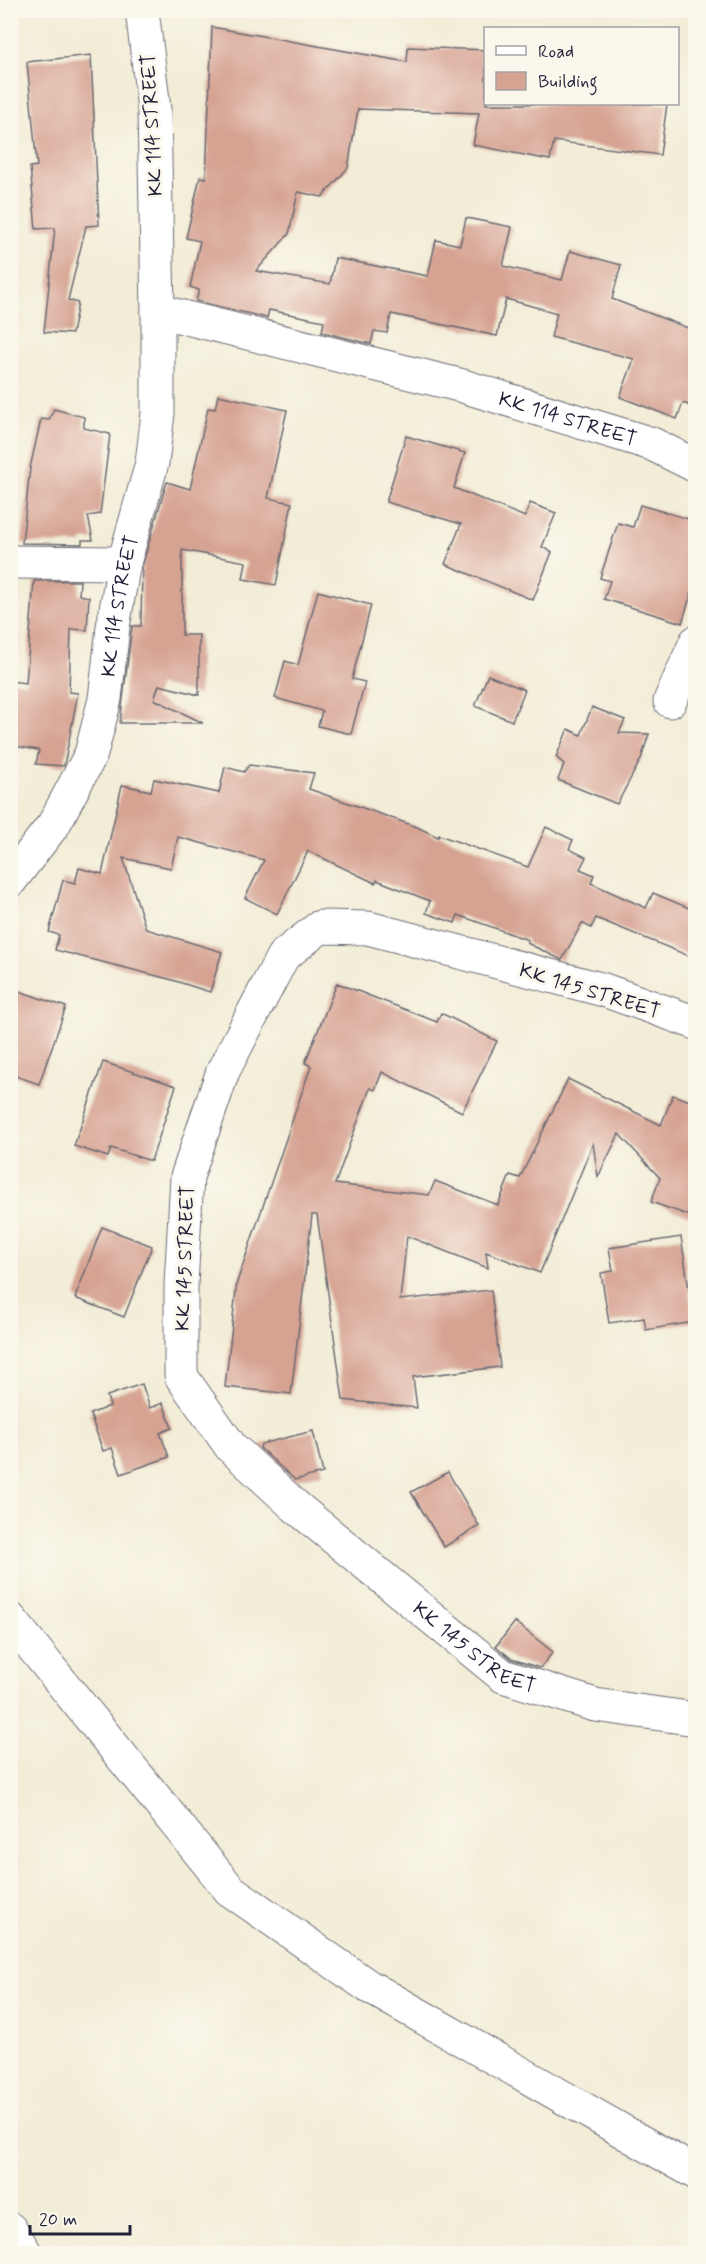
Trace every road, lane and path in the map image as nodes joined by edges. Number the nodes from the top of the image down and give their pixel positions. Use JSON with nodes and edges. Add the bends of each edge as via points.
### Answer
{"nodes":[{"id":1,"x":142,"y":10,"type":"edge"},
{"id":2,"x":158,"y":311,"type":"junction"},
{"id":3,"x":696,"y":466,"type":"edge"},
{"id":4,"x":10,"y":562,"type":"edge"},
{"id":5,"x":124,"y":563,"type":"junction"},
{"id":6,"x":696,"y":642,"type":"edge"},
{"id":7,"x":670,"y":701,"type":"dead end"},
{"id":8,"x":10,"y":881,"type":"edge"},
{"id":9,"x":696,"y":1023,"type":"edge"},
{"id":10,"x":10,"y":1619,"type":"edge"},
{"id":11,"x":696,"y":1719,"type":"edge"},
{"id":12,"x":696,"y":2173,"type":"edge"},
{"id":13,"x":10,"y":2229,"type":"edge"},
{"id":14,"x":26,"y":2253,"type":"edge"}],
"edges":[{"from":1,"to":2,"type":"street","name":"KK 114 STREET","via":[[154,109]]},
{"from":2,"to":3,"type":"street","name":"KK 114 STREET","via":[[463,386],[652,444]]},
{"from":2,"to":5,"type":"street","name":"KK 114 STREET","via":[[158,412],[152,463]]},
{"from":4,"to":5,"type":"street"},
{"from":5,"to":8,"type":"street","name":"KK 114 STREET","via":[[105,699],[91,754],[54,824]]},
{"from":6,"to":7,"type":"street"},
{"from":9,"to":11,"type":"street","name":"KK 145 STREET","via":[[604,990],[368,928],[320,927],[283,956],[223,1071],[187,1177],[181,1376],[231,1447],[295,1506],[503,1676],[596,1705]]},
{"from":10,"to":12,"type":"street","via":[[230,1890],[368,1986]]},
{"from":13,"to":14,"type":"street"}]}
